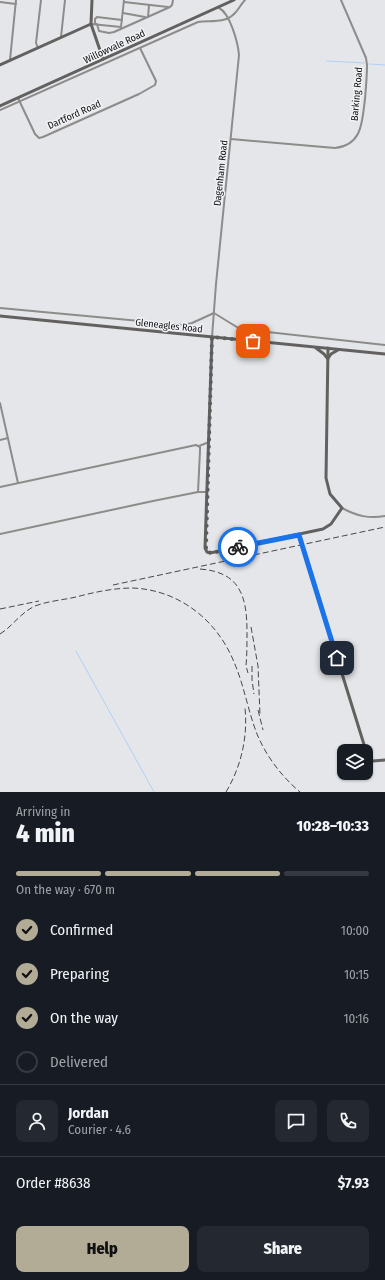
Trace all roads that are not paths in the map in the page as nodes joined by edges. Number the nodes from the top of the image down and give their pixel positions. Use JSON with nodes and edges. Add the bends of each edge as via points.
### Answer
{"nodes":[{"id":1,"x":16,"y":0,"type":"edge"},
{"id":2,"x":41,"y":0,"type":"edge"},
{"id":3,"x":65,"y":0,"type":"edge"},
{"id":4,"x":92,"y":0,"type":"edge"},
{"id":5,"x":139,"y":0,"type":"edge"},
{"id":6,"x":173,"y":0,"type":"edge"},
{"id":7,"x":234,"y":0,"type":"edge"},
{"id":8,"x":245,"y":0,"type":"edge"},
{"id":9,"x":341,"y":0,"type":"edge"},
{"id":10,"x":124,"y":1,"type":"edge"},
{"id":11,"x":0,"y":2,"type":"edge"},
{"id":12,"x":16,"y":4,"type":"junction"},
{"id":13,"x":138,"y":4,"type":"junction"},
{"id":14,"x":226,"y":4,"type":"junction"},
{"id":15,"x":149,"y":5,"type":"junction"},
{"id":16,"x":170,"y":7,"type":"junction"},
{"id":17,"x":217,"y":8,"type":"junction"},
{"id":18,"x":224,"y":12,"type":"junction"},
{"id":19,"x":123,"y":13,"type":"junction"},
{"id":20,"x":147,"y":17,"type":"junction"},
{"id":21,"x":227,"y":18,"type":"junction"},
{"id":22,"x":122,"y":20,"type":"junction"},
{"id":23,"x":94,"y":24,"type":"junction"},
{"id":24,"x":121,"y":28,"type":"junction"},
{"id":25,"x":61,"y":37,"type":"junction"},
{"id":26,"x":38,"y":48,"type":"junction"},
{"id":27,"x":140,"y":48,"type":"junction"},
{"id":28,"x":103,"y":59,"type":"junction"},
{"id":29,"x":10,"y":60,"type":"junction"},
{"id":30,"x":0,"y":64,"type":"edge"},
{"id":31,"x":18,"y":98,"type":"junction"},
{"id":32,"x":20,"y":101,"type":"junction"},
{"id":33,"x":0,"y":106,"type":"edge"},
{"id":34,"x":0,"y":110,"type":"edge"},
{"id":35,"x":231,"y":139,"type":"junction"},
{"id":36,"x":0,"y":308,"type":"edge"},
{"id":37,"x":214,"y":313,"type":"junction"},
{"id":38,"x":0,"y":316,"type":"edge"},
{"id":39,"x":212,"y":337,"type":"junction"},
{"id":40,"x":385,"y":345,"type":"edge"},
{"id":41,"x":314,"y":347,"type":"junction"},
{"id":42,"x":328,"y":348,"type":"junction"},
{"id":43,"x":340,"y":350,"type":"junction"},
{"id":44,"x":385,"y":354,"type":"edge"},
{"id":45,"x":328,"y":358,"type":"junction"},
{"id":46,"x":0,"y":403,"type":"edge"},
{"id":47,"x":8,"y":438,"type":"junction"},
{"id":48,"x":0,"y":440,"type":"edge"},
{"id":49,"x":209,"y":441,"type":"junction"},
{"id":50,"x":199,"y":446,"type":"junction"},
{"id":51,"x":18,"y":483,"type":"junction"},
{"id":52,"x":0,"y":487,"type":"edge"},
{"id":53,"x":198,"y":492,"type":"junction"},
{"id":54,"x":207,"y":492,"type":"junction"},
{"id":55,"x":342,"y":508,"type":"junction"},
{"id":56,"x":385,"y":516,"type":"edge"},
{"id":57,"x":0,"y":534,"type":"edge"},
{"id":58,"x":299,"y":535,"type":"junction"},
{"id":59,"x":364,"y":744,"type":"edge"},
{"id":60,"x":385,"y":760,"type":"edge"},
{"id":61,"x":373,"y":761,"type":"edge"}],
"edges":[{"from":1,"to":12,"type":"street"},
{"from":2,"to":26,"type":"street","via":[[36,43]]},
{"from":3,"to":25,"type":"street"},
{"from":4,"to":23,"type":"street"},
{"from":5,"to":13,"type":"street"},
{"from":6,"to":16,"type":"street"},
{"from":7,"to":14,"type":"street","name":"Willowvale Road"},
{"from":8,"to":21,"type":"street","via":[[236,13]]},
{"from":9,"to":35,"type":"street","name":"Barking Road","via":[[367,65],[362,125],[358,136],[340,148]]},
{"from":10,"to":13,"type":"street"},
{"from":10,"to":19,"type":"street"},
{"from":11,"to":12,"type":"street"},
{"from":12,"to":29,"type":"street"},
{"from":13,"to":15,"type":"street"},
{"from":14,"to":17,"type":"street","name":"Willowvale Road"},
{"from":14,"to":18,"type":"street"},
{"from":15,"to":16,"type":"street"},
{"from":15,"to":20,"type":"street"},
{"from":16,"to":20,"type":"street"},
{"from":17,"to":18,"type":"street"},
{"from":17,"to":28,"type":"street","name":"Willowvale Road"},
{"from":18,"to":21,"type":"street","name":"Dagenham Road"},
{"from":19,"to":20,"type":"street"},
{"from":19,"to":22,"type":"street"},
{"from":20,"to":24,"type":"street"},
{"from":21,"to":27,"type":"street","via":[[198,22]]},
{"from":21,"to":35,"type":"street","name":"Dagenham Road","via":[[238,44],[239,55]]},
{"from":22,"to":23,"type":"street","via":[[97,17]]},
{"from":22,"to":24,"type":"street"},
{"from":23,"to":24,"type":"street"},
{"from":23,"to":24,"type":"street","via":[[102,32],[109,33]]},
{"from":23,"to":25,"type":"street"},
{"from":23,"to":28,"type":"street"},
{"from":25,"to":26,"type":"street"},
{"from":26,"to":29,"type":"street"},
{"from":27,"to":32,"type":"street"},
{"from":27,"to":32,"type":"street","name":"Dartford Road","via":[[156,80],[153,87],[140,94],[40,138],[33,131]]},
{"from":28,"to":31,"type":"street","name":"Willowvale Road"},
{"from":29,"to":30,"type":"street"},
{"from":31,"to":32,"type":"street","name":"Dartford Road"},
{"from":31,"to":33,"type":"street","name":"Willowvale Road"},
{"from":32,"to":34,"type":"street"},
{"from":35,"to":37,"type":"street","name":"Dagenham Road"},
{"from":36,"to":37,"type":"street","via":[[183,326]]},
{"from":37,"to":39,"type":"street","name":"Dagenham Road"},
{"from":37,"to":40,"type":"street","via":[[240,329]]},
{"from":38,"to":39,"type":"street","name":"Gleneagles Road"},
{"from":39,"to":41,"type":"street","name":"Gleneagles Road"},
{"from":39,"to":49,"type":"street"},
{"from":41,"to":42,"type":"street","name":"Gleneagles Road"},
{"from":41,"to":45,"type":"street"},
{"from":42,"to":43,"type":"street","name":"Gleneagles Road"},
{"from":42,"to":45,"type":"street"},
{"from":43,"to":44,"type":"street","name":"Gleneagles Road"},
{"from":43,"to":45,"type":"street","via":[[330,354]]},
{"from":45,"to":55,"type":"street","via":[[326,478],[330,494]]},
{"from":46,"to":47,"type":"street"},
{"from":47,"to":48,"type":"street"},
{"from":47,"to":51,"type":"street"},
{"from":49,"to":50,"type":"street"},
{"from":49,"to":54,"type":"street"},
{"from":50,"to":51,"type":"street"},
{"from":50,"to":53,"type":"street"},
{"from":51,"to":52,"type":"street"},
{"from":53,"to":54,"type":"street"},
{"from":53,"to":57,"type":"street"},
{"from":54,"to":58,"type":"street","via":[[205,548],[208,552]]},
{"from":55,"to":56,"type":"street","via":[[361,517]]},
{"from":55,"to":58,"type":"street","via":[[327,527]]},
{"from":58,"to":59,"type":"street"},
{"from":60,"to":61,"type":"street"}]}
